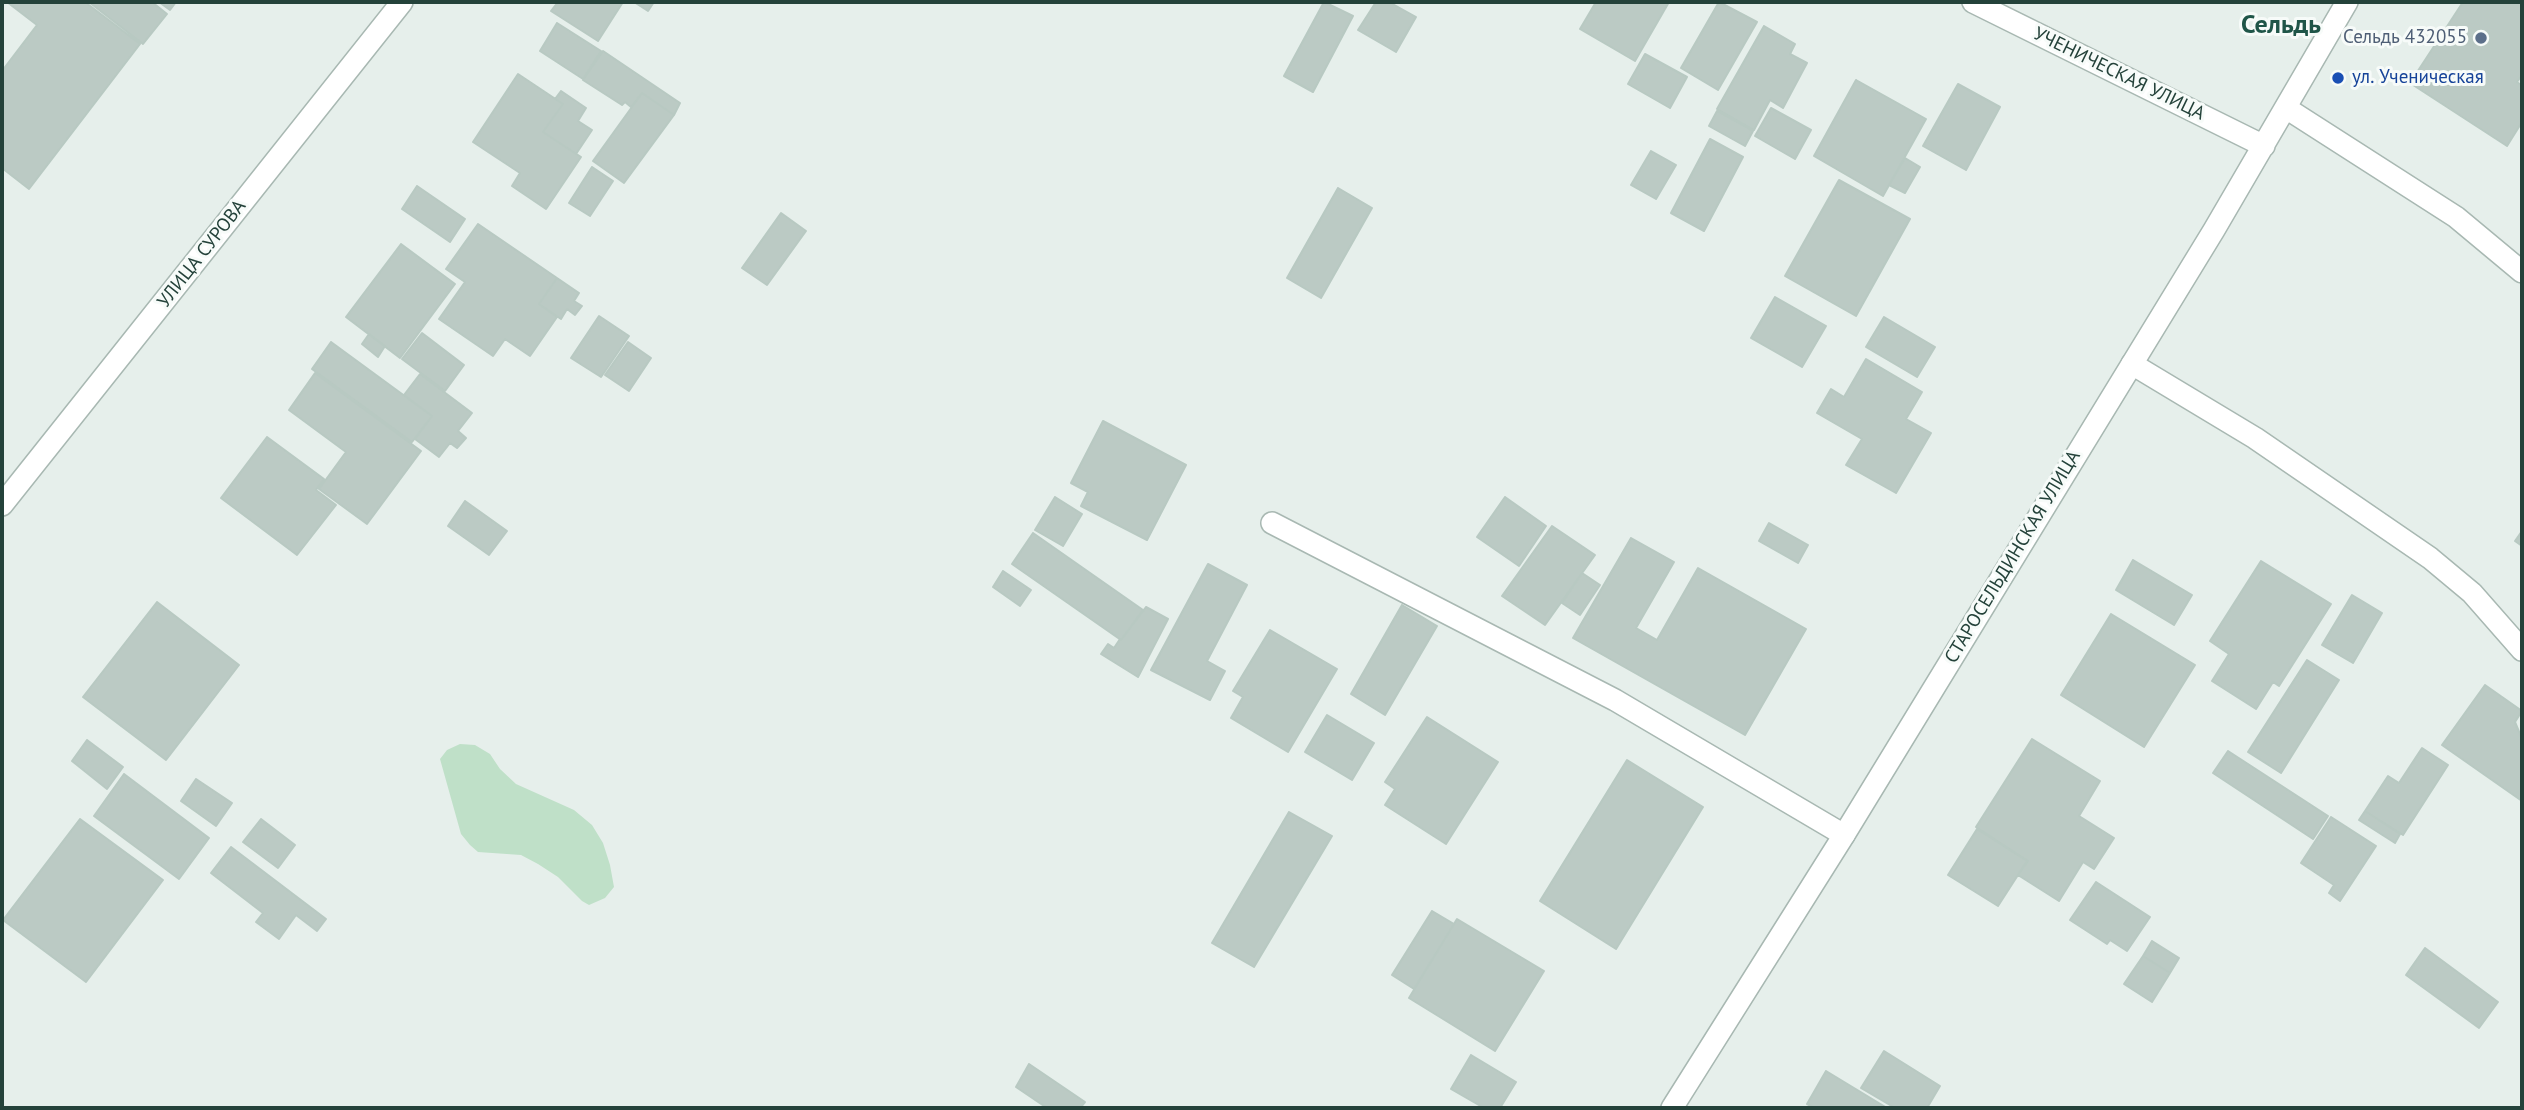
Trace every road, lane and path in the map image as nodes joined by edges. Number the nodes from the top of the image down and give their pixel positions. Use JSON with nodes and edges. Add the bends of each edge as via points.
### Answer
{"nodes":[{"id":1,"x":402,"y":2,"type":"edge"},
{"id":2,"x":1973,"y":2,"type":"edge"},
{"id":3,"x":2347,"y":2,"type":"edge"},
{"id":4,"x":2286,"y":108,"type":"junction"},
{"id":5,"x":2264,"y":146,"type":"junction"},
{"id":6,"x":2522,"y":272,"type":"edge"},
{"id":7,"x":2132,"y":364,"type":"junction"},
{"id":8,"x":2,"y":505,"type":"edge"},
{"id":9,"x":1272,"y":523,"type":"dead end"},
{"id":10,"x":2522,"y":650,"type":"edge"},
{"id":11,"x":1844,"y":835,"type":"junction"},
{"id":12,"x":1672,"y":1108,"type":"edge"}],
"edges":[{"from":1,"to":8,"type":"street","name":"УЛИЦА СУРОВА"},
{"from":2,"to":5,"type":"street","name":"УЧЕНИЧЕСКАЯ УЛИЦА"},
{"from":3,"to":4,"type":"street","name":"СТАРОСЕЛЬДИНСКАЯ УЛИЦА"},
{"from":4,"to":5,"type":"street","name":"СТАРОСЕЛЬДИНСКАЯ УЛИЦА"},
{"from":4,"to":6,"type":"street","via":[[2456,217]]},
{"from":5,"to":7,"type":"street","name":"СТАРОСЕЛЬДИНСКАЯ УЛИЦА"},
{"from":7,"to":10,"type":"street","via":[[2255,438],[2430,558],[2472,593]]},
{"from":7,"to":11,"type":"street","name":"СТАРОСЕЛЬДИНСКАЯ УЛИЦА"},
{"from":9,"to":11,"type":"street","via":[[1615,700]]},
{"from":11,"to":12,"type":"street","name":"СТАРОСЕЛЬДИНСКАЯ УЛИЦА"}]}
